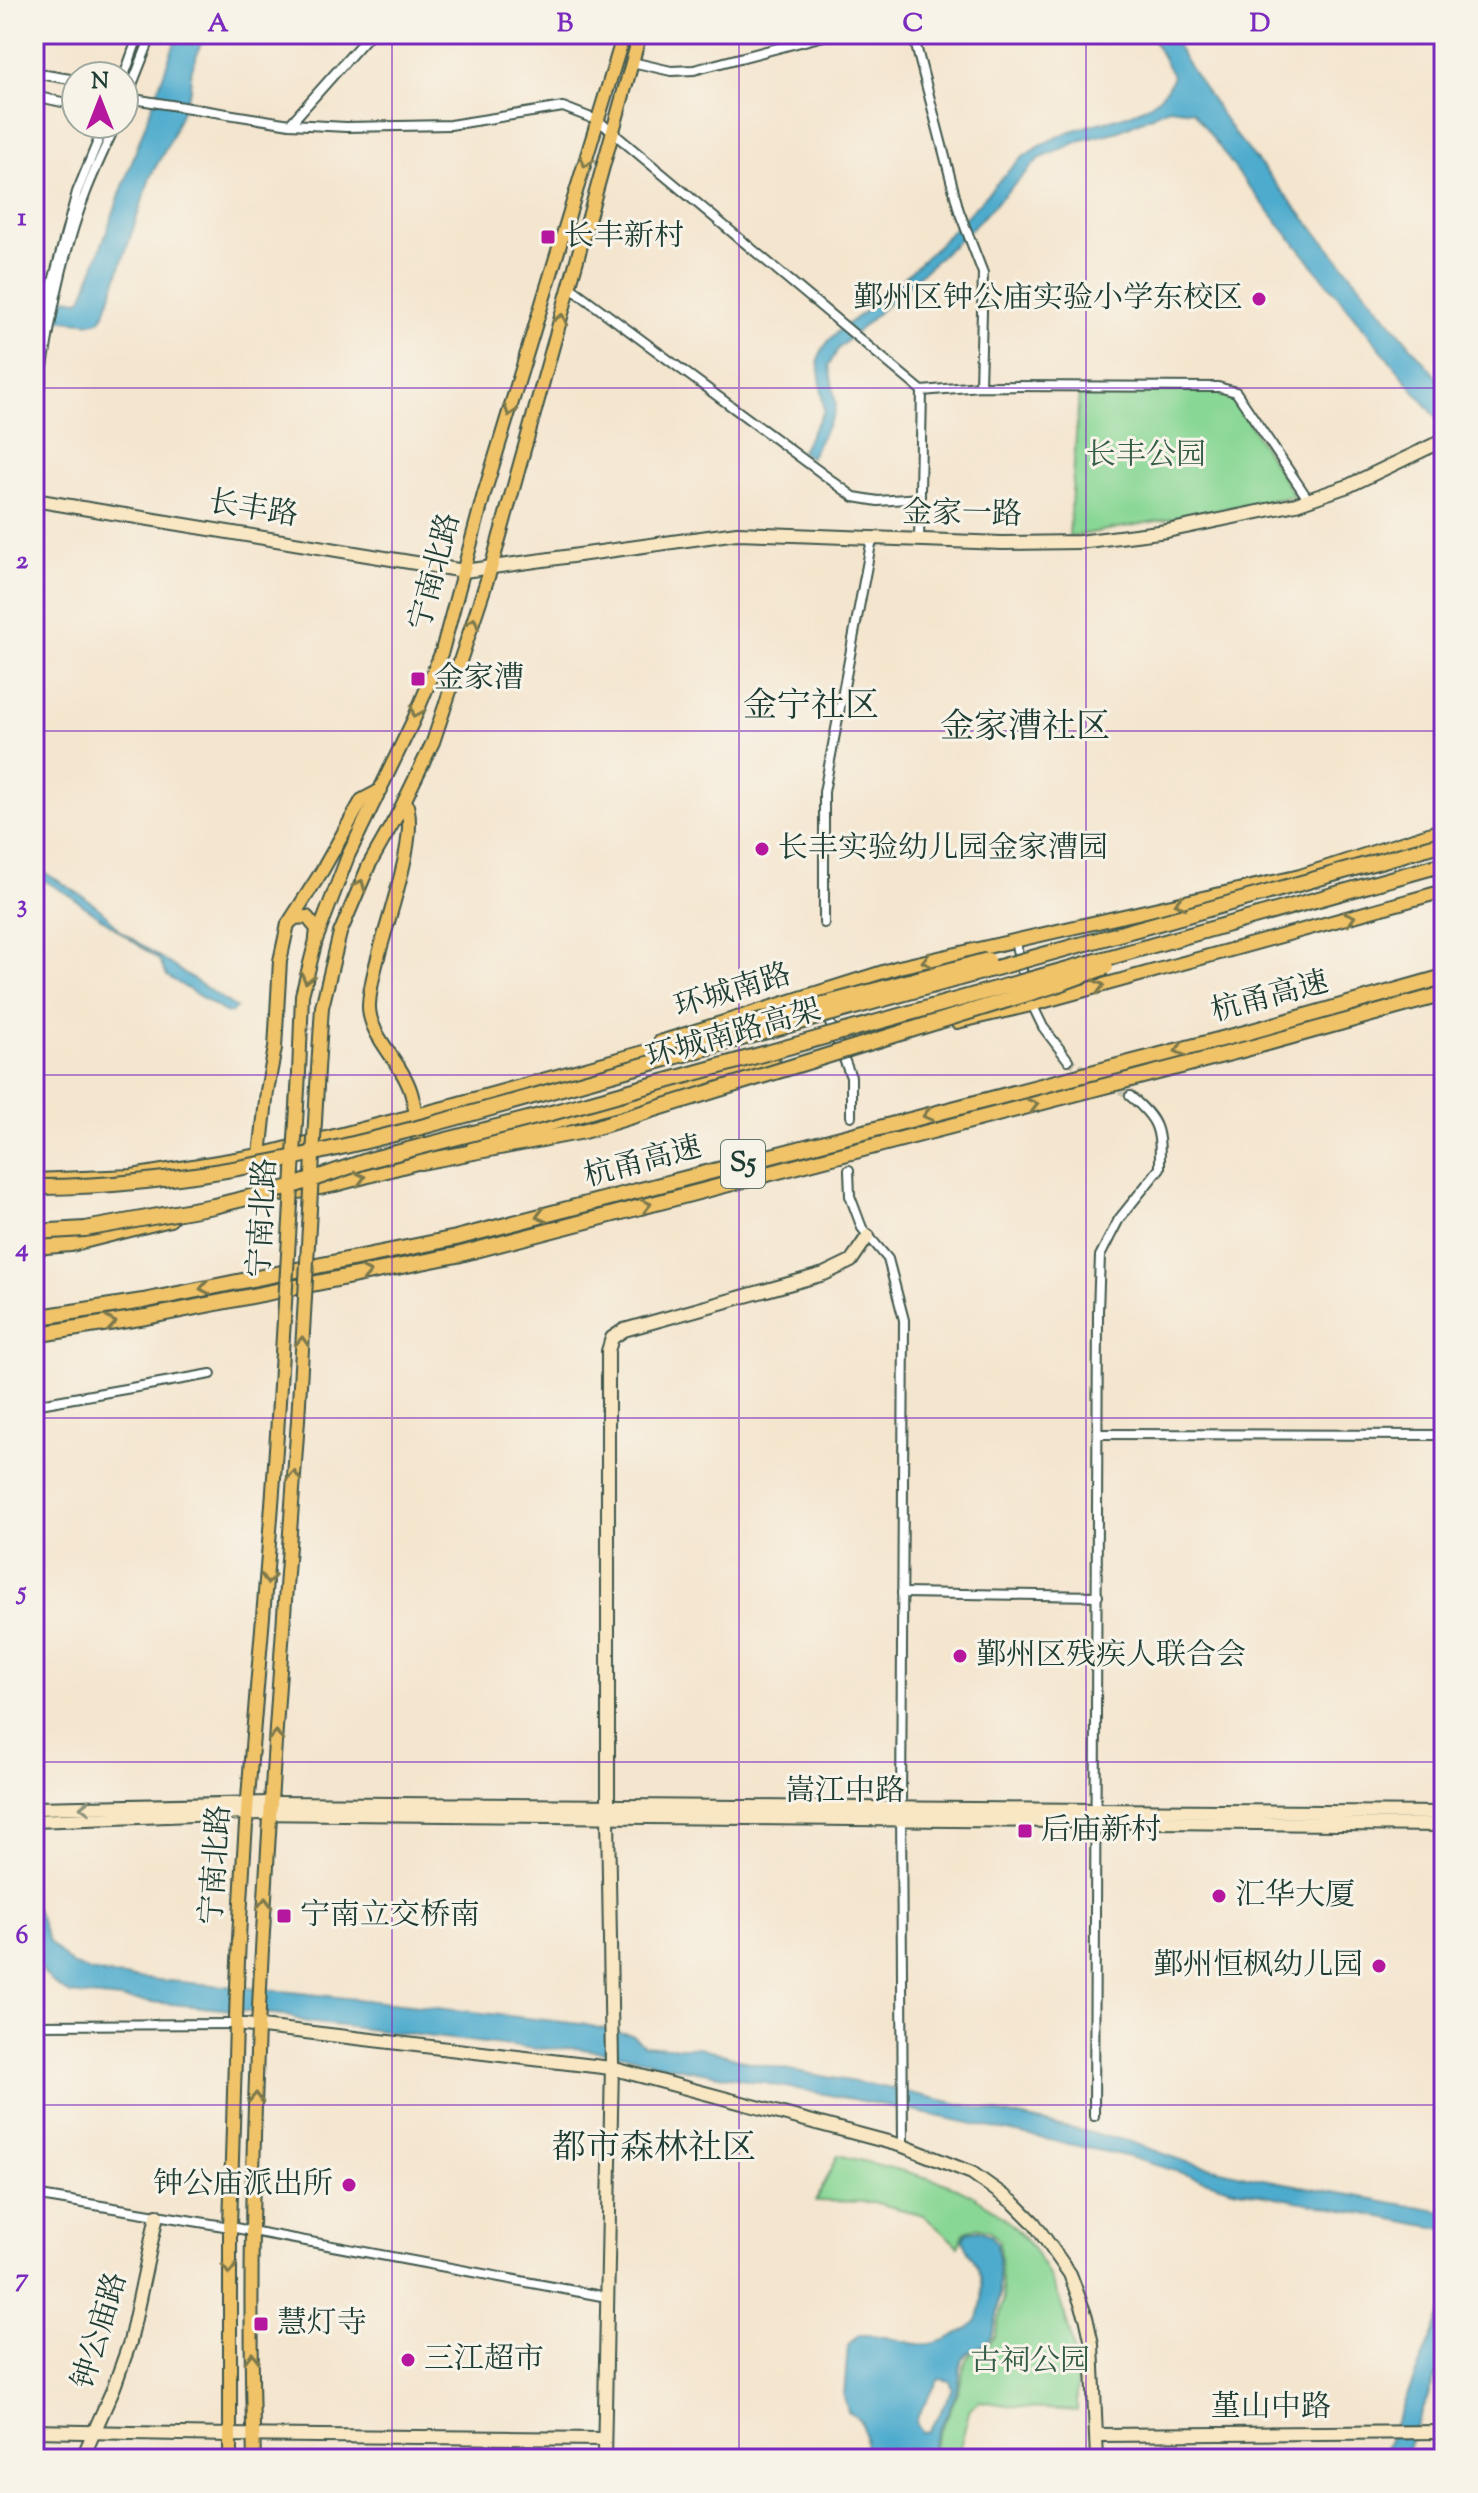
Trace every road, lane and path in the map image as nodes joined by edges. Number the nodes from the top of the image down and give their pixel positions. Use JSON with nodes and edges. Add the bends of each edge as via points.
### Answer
{"nodes":[{"id":1,"x":139,"y":34,"type":"edge"},
{"id":2,"x":152,"y":34,"type":"edge"},
{"id":3,"x":370,"y":34,"type":"edge"},
{"id":4,"x":624,"y":34,"type":"edge"},
{"id":5,"x":640,"y":34,"type":"edge"},
{"id":6,"x":831,"y":34,"type":"edge"},
{"id":7,"x":913,"y":34,"type":"edge"},
{"id":8,"x":130,"y":60,"type":"edge"},
{"id":9,"x":632,"y":62,"type":"junction"},
{"id":10,"x":140,"y":63,"type":"edge"},
{"id":11,"x":34,"y":73,"type":"edge"},
{"id":12,"x":60,"y":77,"type":"edge"},
{"id":13,"x":34,"y":96,"type":"edge"},
{"id":14,"x":140,"y":101,"type":"edge"},
{"id":15,"x":60,"y":102,"type":"edge"},
{"id":16,"x":599,"y":121,"type":"junction"},
{"id":17,"x":290,"y":124,"type":"junction"},
{"id":18,"x":613,"y":133,"type":"junction"},
{"id":19,"x":98,"y":140,"type":"edge"},
{"id":20,"x":109,"y":140,"type":"edge"},
{"id":21,"x":570,"y":287,"type":"junction"},
{"id":22,"x":47,"y":319,"type":"junction"},
{"id":23,"x":34,"y":375,"type":"edge"},
{"id":24,"x":980,"y":386,"type":"junction"},
{"id":25,"x":922,"y":391,"type":"junction"},
{"id":26,"x":34,"y":425,"type":"edge"},
{"id":27,"x":1444,"y":440,"type":"edge"},
{"id":28,"x":920,"y":498,"type":"junction"},
{"id":29,"x":1308,"y":499,"type":"junction"},
{"id":30,"x":34,"y":500,"type":"edge"},
{"id":31,"x":872,"y":539,"type":"junction"},
{"id":32,"x":919,"y":541,"type":"junction"},
{"id":33,"x":491,"y":568,"type":"junction"},
{"id":34,"x":464,"y":571,"type":"junction"},
{"id":35,"x":381,"y":790,"type":"junction"},
{"id":36,"x":405,"y":800,"type":"junction"},
{"id":37,"x":1444,"y":829,"type":"edge"},
{"id":38,"x":384,"y":838,"type":"junction"},
{"id":39,"x":1444,"y":843,"type":"edge"},
{"id":40,"x":406,"y":847,"type":"junction"},
{"id":41,"x":1444,"y":864,"type":"edge"},
{"id":42,"x":1444,"y":891,"type":"edge"},
{"id":43,"x":1176,"y":918,"type":"junction"},
{"id":44,"x":824,"y":923,"type":"dead end"},
{"id":45,"x":288,"y":924,"type":"junction"},
{"id":46,"x":1194,"y":934,"type":"junction"},
{"id":47,"x":316,"y":940,"type":"junction"},
{"id":48,"x":1015,"y":941,"type":"junction"},
{"id":49,"x":1444,"y":977,"type":"edge"},
{"id":50,"x":819,"y":992,"type":"junction"},
{"id":51,"x":1444,"y":994,"type":"edge"},
{"id":52,"x":1031,"y":1005,"type":"junction"},
{"id":53,"x":839,"y":1049,"type":"junction"},
{"id":54,"x":1068,"y":1060,"type":"tunnel mouth"},
{"id":55,"x":1130,"y":1096,"type":"tunnel mouth"},
{"id":56,"x":452,"y":1106,"type":"junction"},
{"id":57,"x":415,"y":1116,"type":"junction"},
{"id":58,"x":851,"y":1116,"type":"dead end"},
{"id":59,"x":260,"y":1155,"type":"junction"},
{"id":60,"x":421,"y":1162,"type":"junction"},
{"id":61,"x":849,"y":1170,"type":"dead end"},
{"id":62,"x":34,"y":1182,"type":"edge"},
{"id":63,"x":262,"y":1199,"type":"junction"},
{"id":64,"x":214,"y":1206,"type":"junction"},
{"id":65,"x":34,"y":1225,"type":"edge"},
{"id":66,"x":34,"y":1232,"type":"edge"},
{"id":67,"x":868,"y":1236,"type":"junction"},
{"id":68,"x":34,"y":1247,"type":"edge"},
{"id":69,"x":34,"y":1318,"type":"edge"},
{"id":70,"x":34,"y":1335,"type":"edge"},
{"id":71,"x":211,"y":1374,"type":"dead end"},
{"id":72,"x":34,"y":1405,"type":"edge"},
{"id":73,"x":1098,"y":1434,"type":"junction"},
{"id":74,"x":1444,"y":1435,"type":"edge"},
{"id":75,"x":902,"y":1593,"type":"junction"},
{"id":76,"x":1098,"y":1596,"type":"junction"},
{"id":77,"x":34,"y":1808,"type":"edge"},
{"id":78,"x":246,"y":1808,"type":"junction"},
{"id":79,"x":271,"y":1808,"type":"junction"},
{"id":80,"x":608,"y":1811,"type":"junction"},
{"id":81,"x":901,"y":1813,"type":"junction"},
{"id":82,"x":1444,"y":1813,"type":"edge"},
{"id":83,"x":1097,"y":1815,"type":"junction"},
{"id":84,"x":34,"y":1821,"type":"edge"},
{"id":85,"x":1444,"y":1825,"type":"edge"},
{"id":86,"x":236,"y":2022,"type":"junction"},
{"id":87,"x":258,"y":2024,"type":"junction"},
{"id":88,"x":34,"y":2025,"type":"edge"},
{"id":89,"x":611,"y":2066,"type":"junction"},
{"id":90,"x":1094,"y":2116,"type":"dead end"},
{"id":91,"x":903,"y":2146,"type":"junction"},
{"id":92,"x":34,"y":2195,"type":"edge"},
{"id":93,"x":157,"y":2215,"type":"junction"},
{"id":94,"x":230,"y":2227,"type":"junction"},
{"id":95,"x":250,"y":2231,"type":"junction"},
{"id":96,"x":607,"y":2297,"type":"junction"},
{"id":97,"x":34,"y":2431,"type":"edge"},
{"id":98,"x":94,"y":2431,"type":"junction"},
{"id":99,"x":1441,"y":2432,"type":"edge"},
{"id":100,"x":229,"y":2435,"type":"junction"},
{"id":101,"x":1098,"y":2435,"type":"junction"},
{"id":102,"x":254,"y":2436,"type":"junction"},
{"id":103,"x":604,"y":2439,"type":"junction"},
{"id":104,"x":82,"y":2459,"type":"edge"},
{"id":105,"x":230,"y":2459,"type":"edge"},
{"id":106,"x":254,"y":2459,"type":"edge"},
{"id":107,"x":604,"y":2459,"type":"edge"},
{"id":108,"x":1097,"y":2459,"type":"edge"}],
"edges":[{"from":1,"to":8,"type":"street"},
{"from":2,"to":10,"type":"street"},
{"from":3,"to":17,"type":"street"},
{"from":4,"to":16,"type":"main road","name":"宁南北路"},
{"from":5,"to":9,"type":"main road","name":"宁南北路"},
{"from":6,"to":9,"type":"street","via":[[694,70]]},
{"from":7,"to":24,"type":"street","via":[[959,211],[983,273]]},
{"from":9,"to":18,"type":"main road","name":"宁南北路"},
{"from":11,"to":12,"type":"street"},
{"from":13,"to":15,"type":"street"},
{"from":14,"to":17,"type":"street"},
{"from":16,"to":17,"type":"street","via":[[563,107],[450,125]]},
{"from":16,"to":18,"type":"street"},
{"from":16,"to":34,"type":"main road","name":"宁南北路","one_way":true},
{"from":18,"to":21,"type":"main road","name":"宁南北路"},
{"from":18,"to":25,"type":"street"},
{"from":19,"to":22,"type":"street","via":[[54,271]]},
{"from":20,"to":22,"type":"street","via":[[85,193]]},
{"from":21,"to":28,"type":"street","via":[[854,497]]},
{"from":33,"to":21,"type":"main road","name":"宁南北路","one_way":true},
{"from":22,"to":23,"type":"street"},
{"from":22,"to":26,"type":"street"},
{"from":24,"to":25,"type":"street"},
{"from":24,"to":29,"type":"street","via":[[1218,387],[1236,392]]},
{"from":25,"to":28,"type":"street"},
{"from":27,"to":29,"type":"street","name":"金家一路"},
{"from":28,"to":32,"type":"street"},
{"from":29,"to":32,"type":"street","name":"金家一路","via":[[1167,531],[1079,542]]},
{"from":30,"to":34,"type":"street","name":"长丰路"},
{"from":31,"to":32,"type":"street","name":"金家一路"},
{"from":31,"to":33,"type":"street","name":"金家一路","via":[[737,533]]},
{"from":31,"to":44,"type":"street","via":[[824,792]]},
{"from":33,"to":34,"type":"street","name":"金家一路"},
{"from":36,"to":33,"type":"main road","name":"宁南北路","one_way":true,"via":[[433,742]]},
{"from":34,"to":35,"type":"main road","name":"宁南北路","one_way":true,"via":[[442,651]]},
{"from":35,"to":45,"type":"main road","via":[[362,800]]},
{"from":35,"to":47,"type":"main road","name":"宁南北路","via":[[348,856]]},
{"from":36,"to":38,"type":"main road","name":"宁南北路"},
{"from":36,"to":40,"type":"main road"},
{"from":37,"to":48,"type":"main road","name":"环城南路","one_way":true,"via":[[1300,876]]},
{"from":38,"to":40,"type":"main road"},
{"from":79,"to":38,"type":"main road","name":"宁南北路","one_way":true,"bridge":true,"via":[[322,1007],[340,933]]},
{"from":39,"to":43,"type":"highway","name":"环城南路高架","bridge":true},
{"from":40,"to":57,"type":"main road","via":[[369,1007],[376,1031],[408,1083]]},
{"from":41,"to":46,"type":"highway","name":"环城南路高架","bridge":true},
{"from":52,"to":42,"type":"main road","one_way":true},
{"from":43,"to":56,"type":"highway","bridge":true,"via":[[902,982]]},
{"from":43,"to":62,"type":"highway","name":"环城南路高架","bridge":true,"via":[[274,1161],[82,1187]]},
{"from":45,"to":47,"type":"main road","via":[[307,917],[317,929]]},
{"from":45,"to":59,"type":"main road"},
{"from":46,"to":60,"type":"highway","bridge":true,"via":[[1056,985],[584,1131]]},
{"from":46,"to":64,"type":"highway","name":"环城南路高架","bridge":true},
{"from":47,"to":78,"type":"main road","name":"宁南北路","one_way":true,"bridge":true,"via":[[302,995],[270,1554]]},
{"from":48,"to":50,"type":"main road","name":"环城南路","one_way":true,"via":[[899,967]]},
{"from":48,"to":52,"type":"street"},
{"from":49,"to":69,"type":"highway","name":"杭甬高速","number":"S5","one_way":true,"via":[[456,1238]]},
{"from":50,"to":53,"type":"street"},
{"from":50,"to":56,"type":"main road","name":"环城南路"},
{"from":70,"to":51,"type":"highway","name":"杭甬高速","number":"S5","one_way":true,"via":[[457,1255]]},
{"from":52,"to":53,"type":"main road"},
{"from":52,"to":54,"type":"street"},
{"from":53,"to":58,"type":"street","via":[[851,1077]]},
{"from":53,"to":60,"type":"main road"},
{"from":55,"to":73,"type":"street","via":[[1151,1113],[1160,1135],[1160,1168],[1119,1219],[1100,1256]]},
{"from":56,"to":57,"type":"main road","name":"环城南路"},
{"from":57,"to":59,"type":"main road","name":"环城南路"},
{"from":57,"to":60,"type":"main road"},
{"from":59,"to":62,"type":"main road","name":"环城南路","via":[[132,1176]]},
{"from":59,"to":63,"type":"main road"},
{"from":63,"to":60,"type":"main road","one_way":true},
{"from":61,"to":67,"type":"street","via":[[850,1196]]},
{"from":63,"to":65,"type":"main road","via":[[53,1227]]},
{"from":64,"to":66,"type":"highway","name":"环城南路高架","bridge":true,"via":[[85,1229]]},
{"from":64,"to":68,"type":"highway","bridge":true,"via":[[71,1244]]},
{"from":67,"to":75,"type":"street","via":[[888,1259],[904,1320]]},
{"from":67,"to":80,"type":"street","via":[[851,1261],[824,1274],[642,1323],[612,1338]]},
{"from":71,"to":72,"type":"street"},
{"from":73,"to":74,"type":"street"},
{"from":73,"to":76,"type":"street"},
{"from":75,"to":76,"type":"street"},
{"from":75,"to":81,"type":"street"},
{"from":76,"to":83,"type":"street"},
{"from":78,"to":77,"type":"street","one_way":true},
{"from":78,"to":79,"type":"street","name":"嵩江中路"},
{"from":78,"to":84,"type":"street"},
{"from":78,"to":86,"type":"main road","name":"宁南北路"},
{"from":79,"to":80,"type":"street","name":"嵩江中路"},
{"from":87,"to":79,"type":"main road","name":"宁南北路","one_way":true},
{"from":80,"to":81,"type":"street","name":"嵩江中路"},
{"from":80,"to":89,"type":"street"},
{"from":81,"to":83,"type":"street","name":"嵩江中路"},
{"from":81,"to":91,"type":"street"},
{"from":82,"to":83,"type":"street","name":"嵩江中路"},
{"from":83,"to":85,"type":"street","name":"嵩江中路"},
{"from":83,"to":90,"type":"street"},
{"from":86,"to":87,"type":"street"},
{"from":86,"to":88,"type":"street"},
{"from":86,"to":94,"type":"main road","name":"宁南北路"},
{"from":87,"to":89,"type":"street"},
{"from":95,"to":87,"type":"main road","one_way":true},
{"from":89,"to":91,"type":"street"},
{"from":89,"to":96,"type":"street"},
{"from":91,"to":101,"type":"street","via":[[972,2173],[1014,2203],[1050,2243],[1070,2274],[1086,2317]]},
{"from":92,"to":93,"type":"street"},
{"from":93,"to":94,"type":"street"},
{"from":93,"to":98,"type":"street","name":"钟公庙路","via":[[130,2342]]},
{"from":94,"to":95,"type":"street"},
{"from":94,"to":100,"type":"main road","name":"宁南北路","one_way":true},
{"from":95,"to":96,"type":"street"},
{"from":102,"to":95,"type":"main road","one_way":true},
{"from":96,"to":103,"type":"street"},
{"from":97,"to":98,"type":"street"},
{"from":98,"to":100,"type":"street"},
{"from":98,"to":104,"type":"street","name":"钟公庙路"},
{"from":99,"to":101,"type":"street","name":"堇山中路"},
{"from":100,"to":102,"type":"street"},
{"from":100,"to":105,"type":"main road","name":"宁南北路"},
{"from":101,"to":108,"type":"street"},
{"from":102,"to":103,"type":"street"},
{"from":102,"to":106,"type":"main road"},
{"from":103,"to":107,"type":"street"}]}
